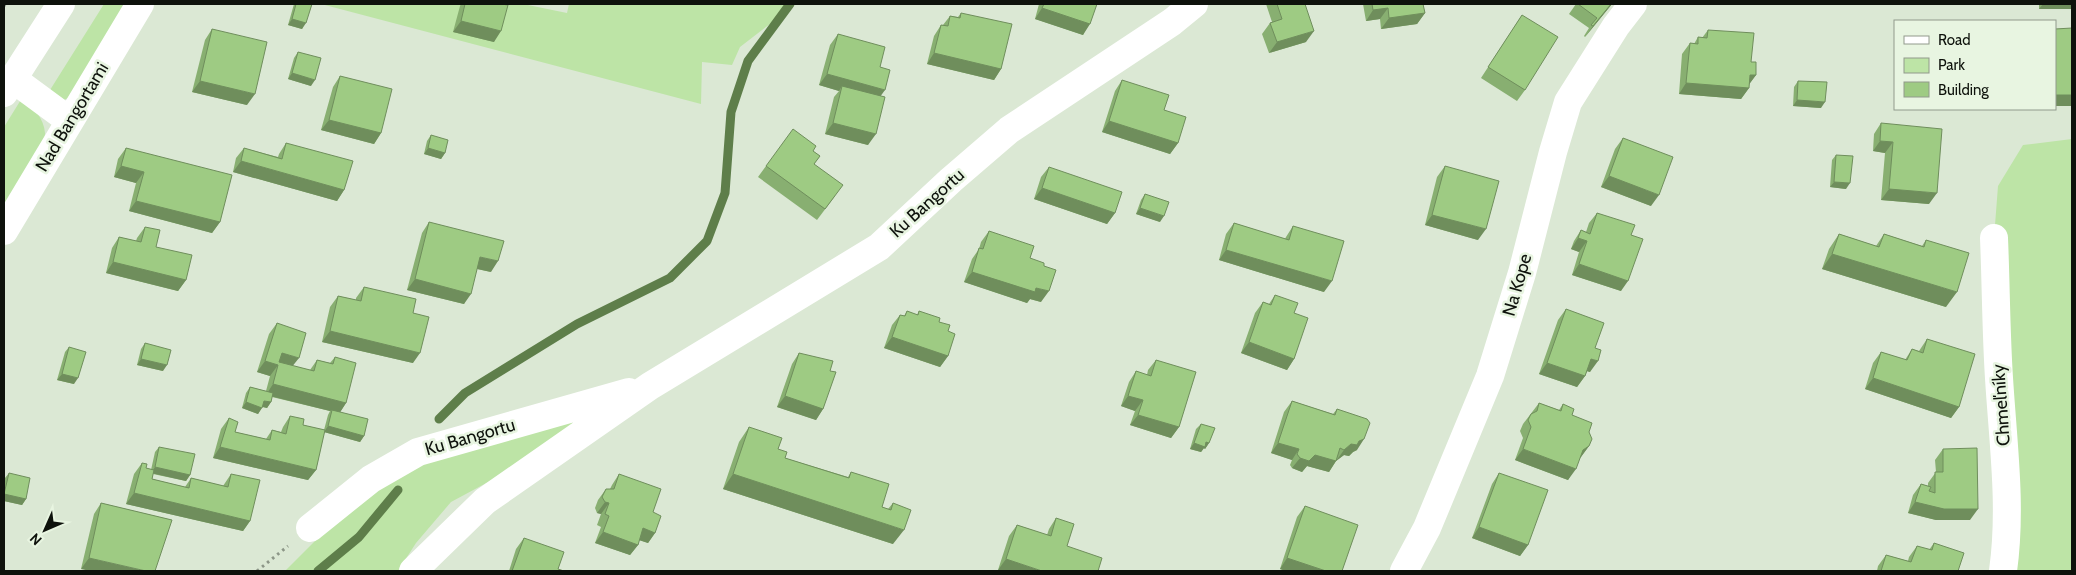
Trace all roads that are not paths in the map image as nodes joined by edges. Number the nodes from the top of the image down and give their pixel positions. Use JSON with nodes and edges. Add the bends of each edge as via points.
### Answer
{"nodes":[{"id":1,"x":61,"y":4,"type":"edge"},
{"id":2,"x":140,"y":4,"type":"edge"},
{"id":3,"x":1194,"y":4,"type":"edge"},
{"id":4,"x":1632,"y":4,"type":"edge"},
{"id":5,"x":8,"y":86,"type":"edge"},
{"id":6,"x":70,"y":121,"type":"junction"},
{"id":7,"x":4,"y":231,"type":"edge"},
{"id":8,"x":1994,"y":238,"type":"dead end"},
{"id":9,"x":650,"y":386,"type":"junction"},
{"id":10,"x":310,"y":528,"type":"road end"},
{"id":11,"x":413,"y":571,"type":"edge"},
{"id":12,"x":1404,"y":571,"type":"edge"},
{"id":13,"x":2003,"y":571,"type":"edge"}],
"edges":[{"from":1,"to":5,"type":"street"},
{"from":2,"to":6,"type":"street","name":"Nad Bangortami"},
{"from":3,"to":9,"type":"street","name":"Ku Bangortu","via":[[1009,130],[879,247]]},
{"from":4,"to":12,"type":"street","name":"Na Kope","via":[[1568,102],[1522,273],[1490,376],[1427,528]]},
{"from":5,"to":6,"type":"street"},
{"from":6,"to":7,"type":"street","name":"Nad Bangortami"},
{"from":8,"to":13,"type":"street","name":"Chmeľníky","via":[[2007,489],[2007,541]]},
{"from":9,"to":10,"type":"street","name":"Ku Bangortu","via":[[418,452],[372,479]]},
{"from":9,"to":11,"type":"street","name":"Ku Bangortu","via":[[485,501]]}]}
